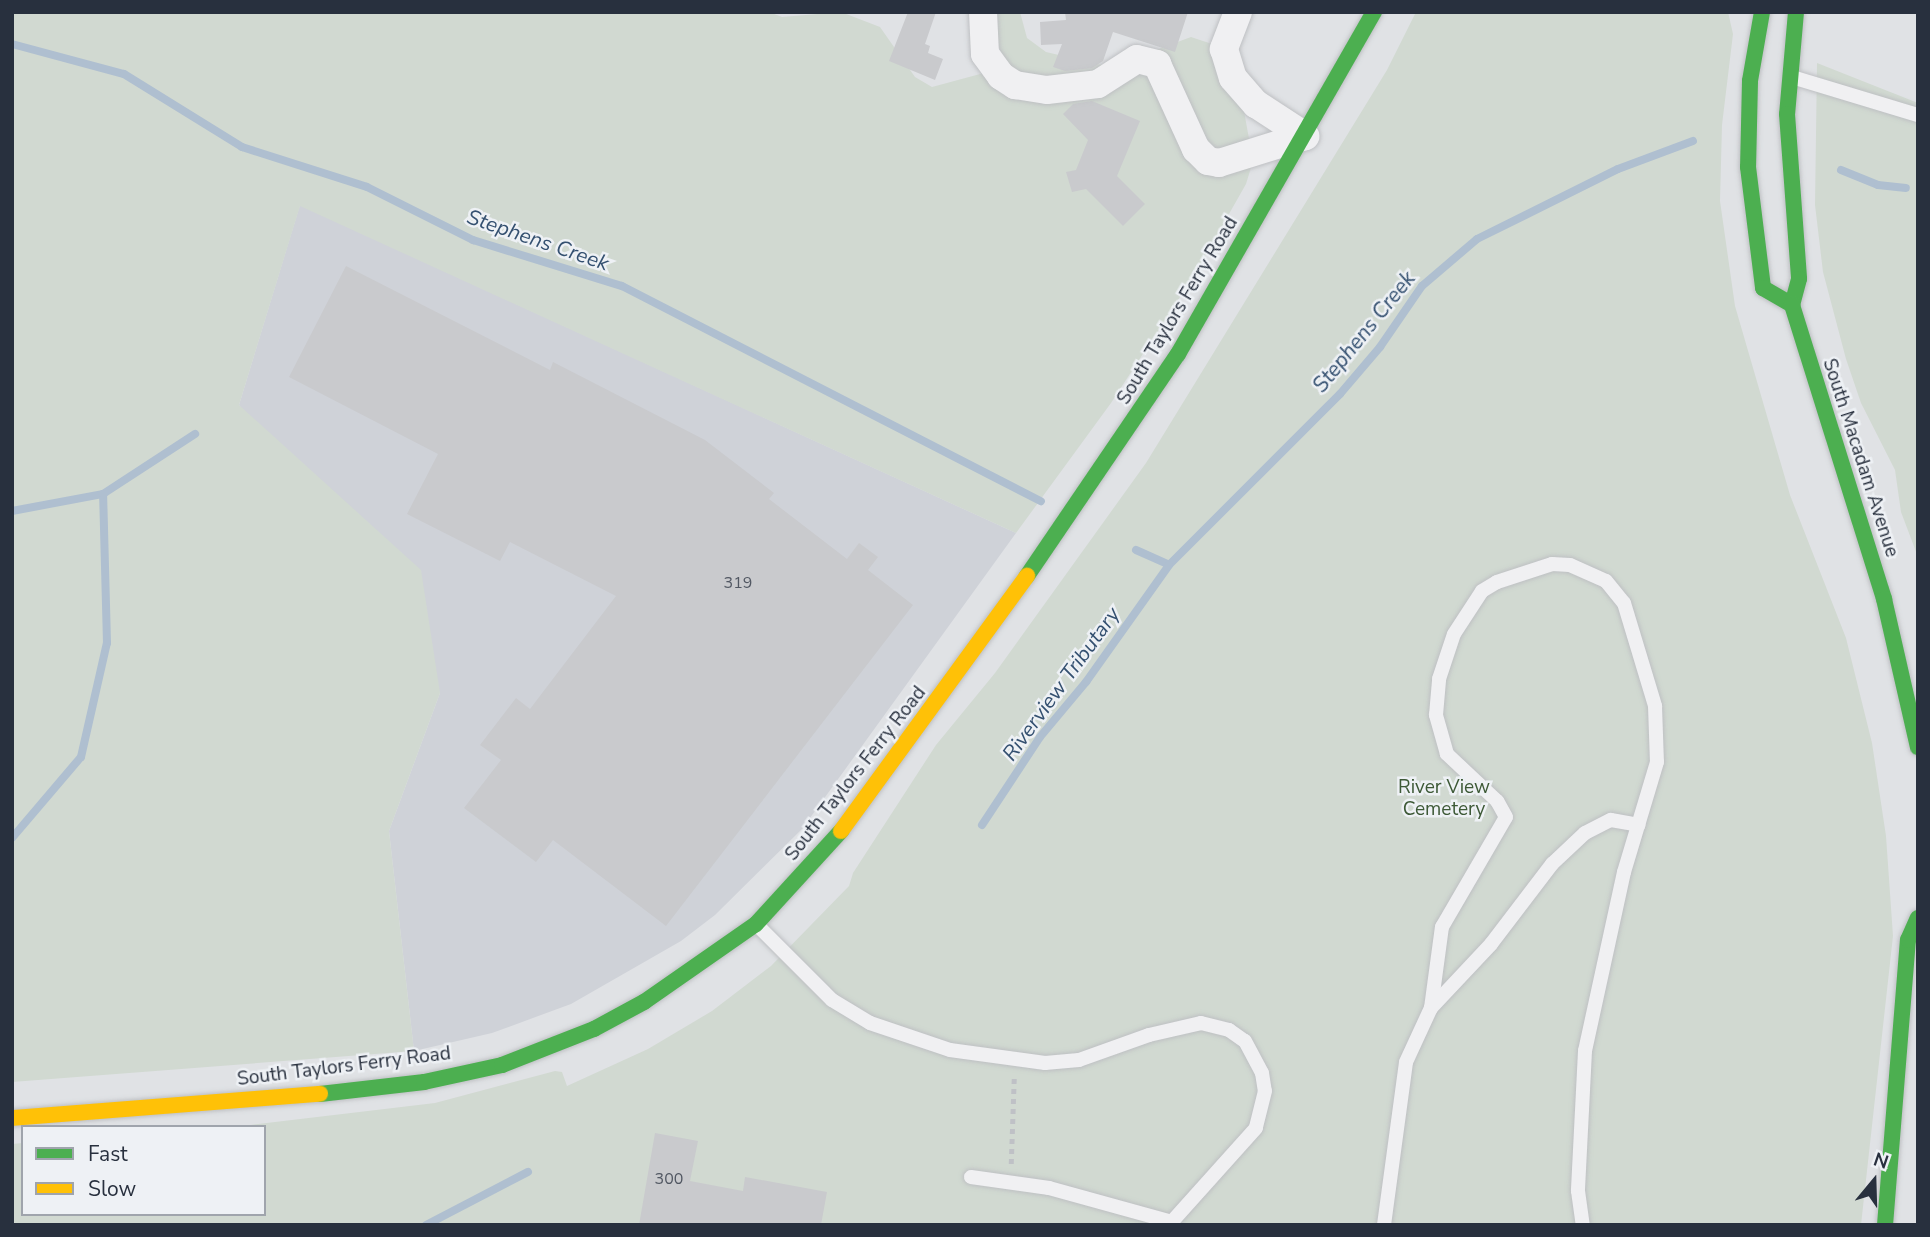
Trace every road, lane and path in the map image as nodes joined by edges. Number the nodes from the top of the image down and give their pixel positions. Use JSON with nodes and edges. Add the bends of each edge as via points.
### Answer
{"nodes":[{"id":1,"x":983,"y":12,"type":"edge"},
{"id":2,"x":1238,"y":12,"type":"edge"},
{"id":3,"x":1374,"y":12,"type":"edge"},
{"id":4,"x":1762,"y":12,"type":"edge"},
{"id":5,"x":1796,"y":12,"type":"edge"},
{"id":6,"x":1758,"y":37,"type":"junction"},
{"id":7,"x":1778,"y":70,"type":"junction"},
{"id":8,"x":1918,"y":115,"type":"edge"},
{"id":9,"x":1305,"y":136,"type":"junction"},
{"id":10,"x":1792,"y":305,"type":"junction"},
{"id":11,"x":1918,"y":747,"type":"edge"},
{"id":12,"x":1639,"y":825,"type":"junction"},
{"id":13,"x":1918,"y":918,"type":"edge"},
{"id":14,"x":756,"y":924,"type":"junction"},
{"id":15,"x":1431,"y":1008,"type":"junction"},
{"id":16,"x":1015,"y":1060,"type":"junction"},
{"id":17,"x":12,"y":1118,"type":"edge"},
{"id":18,"x":971,"y":1177,"type":"dead end"},
{"id":19,"x":1010,"y":1182,"type":"junction"},
{"id":20,"x":1169,"y":1223,"type":"edge"},
{"id":21,"x":1384,"y":1225,"type":"edge"},
{"id":22,"x":1583,"y":1225,"type":"edge"},
{"id":23,"x":1885,"y":1225,"type":"edge"}],
"edges":[{"from":1,"to":9,"type":"street","via":[[985,54],[1001,76],[1015,85],[1047,90],[1098,84],[1131,62],[1151,60],[1164,71],[1196,149],[1208,161],[1219,163]]},
{"from":2,"to":9,"type":"street","via":[[1224,49],[1233,78],[1256,104]]},
{"from":3,"to":9,"type":"main road","name":"South Taylors Ferry Road"},
{"from":4,"to":6,"type":"main road"},
{"from":5,"to":7,"type":"main road","name":"South Macadam Avenue"},
{"from":6,"to":7,"type":"main road"},
{"from":6,"to":10,"type":"main road","via":[[1747,128],[1755,239],[1763,288]]},
{"from":7,"to":8,"type":"lane"},
{"from":7,"to":10,"type":"main road","name":"South Macadam Avenue","via":[[1799,279]]},
{"from":9,"to":14,"type":"main road","name":"South Taylors Ferry Road","via":[[1142,413],[1021,590],[857,814]]},
{"from":10,"to":11,"type":"main road","name":"South Macadam Avenue","via":[[1884,600]]},
{"from":12,"to":15,"type":"lane","via":[[1611,820],[1585,833],[1552,864],[1491,944]]},
{"from":12,"to":15,"type":"lane","via":[[1657,762],[1655,706],[1624,603],[1606,581],[1570,565],[1552,564],[1497,582],[1471,603],[1454,634],[1439,679],[1436,715],[1447,754],[1497,801],[1505,824],[1442,926]]},
{"from":12,"to":22,"type":"lane","via":[[1585,1051],[1578,1191]]},
{"from":13,"to":23,"type":"main road","via":[[1908,940]]},
{"from":14,"to":16,"type":"lane","via":[[815,985],[870,1023],[950,1050]]},
{"from":14,"to":17,"type":"main road","name":"South Taylors Ferry Road","via":[[644,1002],[594,1029],[502,1065],[424,1082],[319,1094]]},
{"from":15,"to":21,"type":"lane","via":[[1406,1062]]},
{"from":16,"to":19,"type":"path"},
{"from":16,"to":20,"type":"lane","via":[[1079,1059],[1201,1023],[1229,1030],[1245,1041],[1262,1073],[1265,1091],[1256,1128]]},
{"from":18,"to":19,"type":"lane"},
{"from":19,"to":20,"type":"lane"}]}
